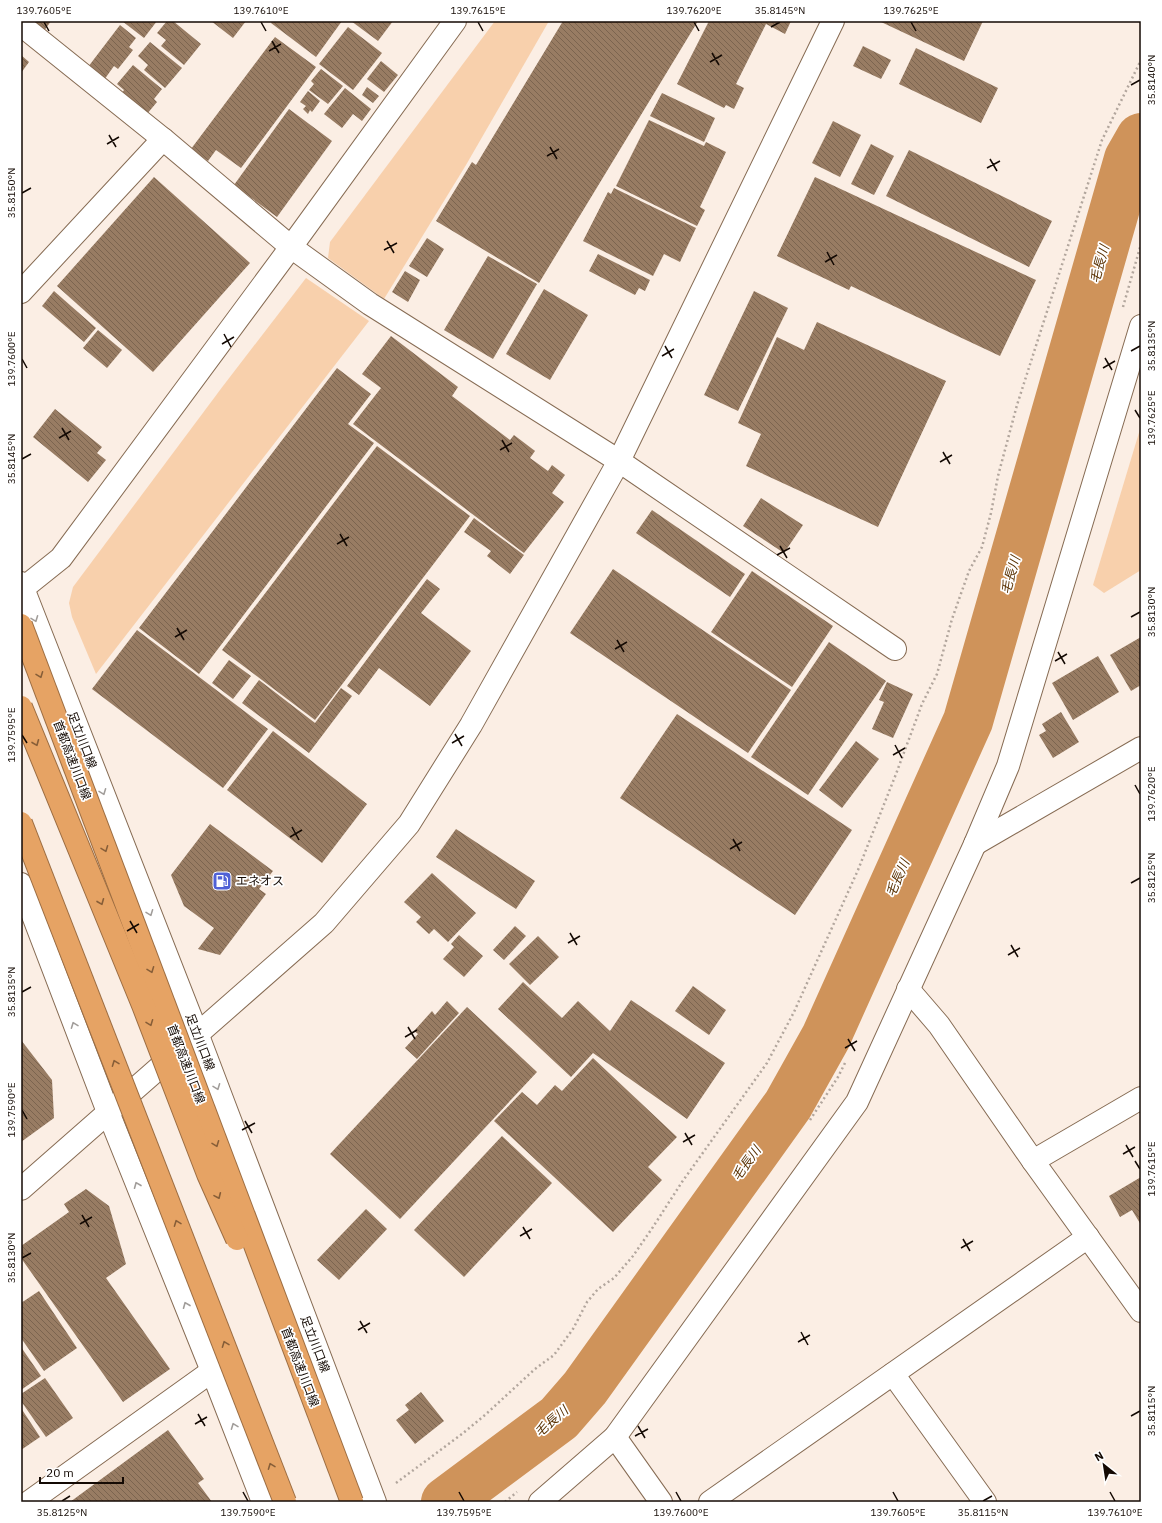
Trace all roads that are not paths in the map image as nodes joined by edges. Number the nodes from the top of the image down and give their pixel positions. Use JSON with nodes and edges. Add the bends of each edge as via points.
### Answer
{"nodes":[{"id":1,"x":455,"y":21,"type":"edge"},
{"id":2,"x":833,"y":21,"type":"edge"},
{"id":3,"x":21,"y":25,"type":"edge"},
{"id":4,"x":163,"y":140,"type":"junction"},
{"id":5,"x":291,"y":248,"type":"junction"},
{"id":6,"x":21,"y":292,"type":"edge"},
{"id":7,"x":1141,"y":326,"type":"edge"},
{"id":8,"x":619,"y":462,"type":"junction"},
{"id":9,"x":22,"y":587,"type":"edge"},
{"id":10,"x":21,"y":625,"type":"edge"},
{"id":11,"x":895,"y":649,"type":"dead end"},
{"id":12,"x":21,"y":707,"type":"edge"},
{"id":13,"x":1141,"y":748,"type":"edge"},
{"id":14,"x":21,"y":823,"type":"edge"},
{"id":15,"x":975,"y":844,"type":"junction"},
{"id":16,"x":21,"y":884,"type":"edge"},
{"id":17,"x":908,"y":989,"type":"junction"},
{"id":18,"x":197,"y":1033,"type":"junction"},
{"id":19,"x":1141,"y":1098,"type":"edge"},
{"id":20,"x":108,"y":1112,"type":"junction"},
{"id":21,"x":1033,"y":1161,"type":"junction"},
{"id":22,"x":21,"y":1189,"type":"edge"},
{"id":23,"x":1088,"y":1237,"type":"junction"},
{"id":24,"x":1141,"y":1311,"type":"edge"},
{"id":25,"x":212,"y":1371,"type":"junction"},
{"id":26,"x":893,"y":1374,"type":"junction"},
{"id":27,"x":616,"y":1437,"type":"junction"},
{"id":28,"x":334,"y":1456,"type":"junction"},
{"id":29,"x":29,"y":1502,"type":"edge"},
{"id":30,"x":262,"y":1502,"type":"edge"},
{"id":31,"x":285,"y":1502,"type":"edge"},
{"id":32,"x":352,"y":1502,"type":"edge"},
{"id":33,"x":375,"y":1502,"type":"edge"},
{"id":34,"x":540,"y":1502,"type":"edge"},
{"id":35,"x":661,"y":1502,"type":"edge"},
{"id":36,"x":710,"y":1502,"type":"edge"},
{"id":37,"x":985,"y":1502,"type":"edge"}],
"edges":[{"from":1,"to":5,"type":"street"},
{"from":2,"to":8,"type":"street"},
{"from":3,"to":4,"type":"street"},
{"from":4,"to":5,"type":"street"},
{"from":4,"to":6,"type":"street"},
{"from":5,"to":8,"type":"street","via":[[370,304]]},
{"from":5,"to":9,"type":"street","via":[[61,558]]},
{"from":7,"to":15,"type":"street","via":[[1008,766]]},
{"from":8,"to":11,"type":"street"},
{"from":8,"to":18,"type":"street","via":[[471,725],[409,824],[324,923]]},
{"from":9,"to":18,"type":"street","name":"足立川口線","one_way":true},
{"from":10,"to":28,"type":"highway","name":"首都高速川口線","one_way":true,"bridge":true},
{"from":12,"to":28,"type":"highway","one_way":true,"bridge":true,"via":[[143,1005],[208,1174]]},
{"from":13,"to":15,"type":"street"},
{"from":31,"to":14,"type":"highway","one_way":true,"bridge":true},
{"from":15,"to":17,"type":"street"},
{"from":20,"to":16,"type":"street","one_way":true},
{"from":17,"to":21,"type":"street","via":[[939,1025]]},
{"from":17,"to":27,"type":"street","via":[[857,1102]]},
{"from":18,"to":20,"type":"street"},
{"from":18,"to":33,"type":"street","name":"足立川口線","one_way":true},
{"from":19,"to":21,"type":"street"},
{"from":20,"to":22,"type":"street"},
{"from":25,"to":20,"type":"street","one_way":true},
{"from":21,"to":23,"type":"street"},
{"from":23,"to":24,"type":"street"},
{"from":23,"to":26,"type":"street"},
{"from":25,"to":29,"type":"street"},
{"from":30,"to":25,"type":"street","one_way":true},
{"from":26,"to":36,"type":"street"},
{"from":26,"to":37,"type":"street"},
{"from":27,"to":34,"type":"street"},
{"from":27,"to":35,"type":"street"},
{"from":28,"to":32,"type":"highway","name":"首都高速川口線","bridge":true}]}
